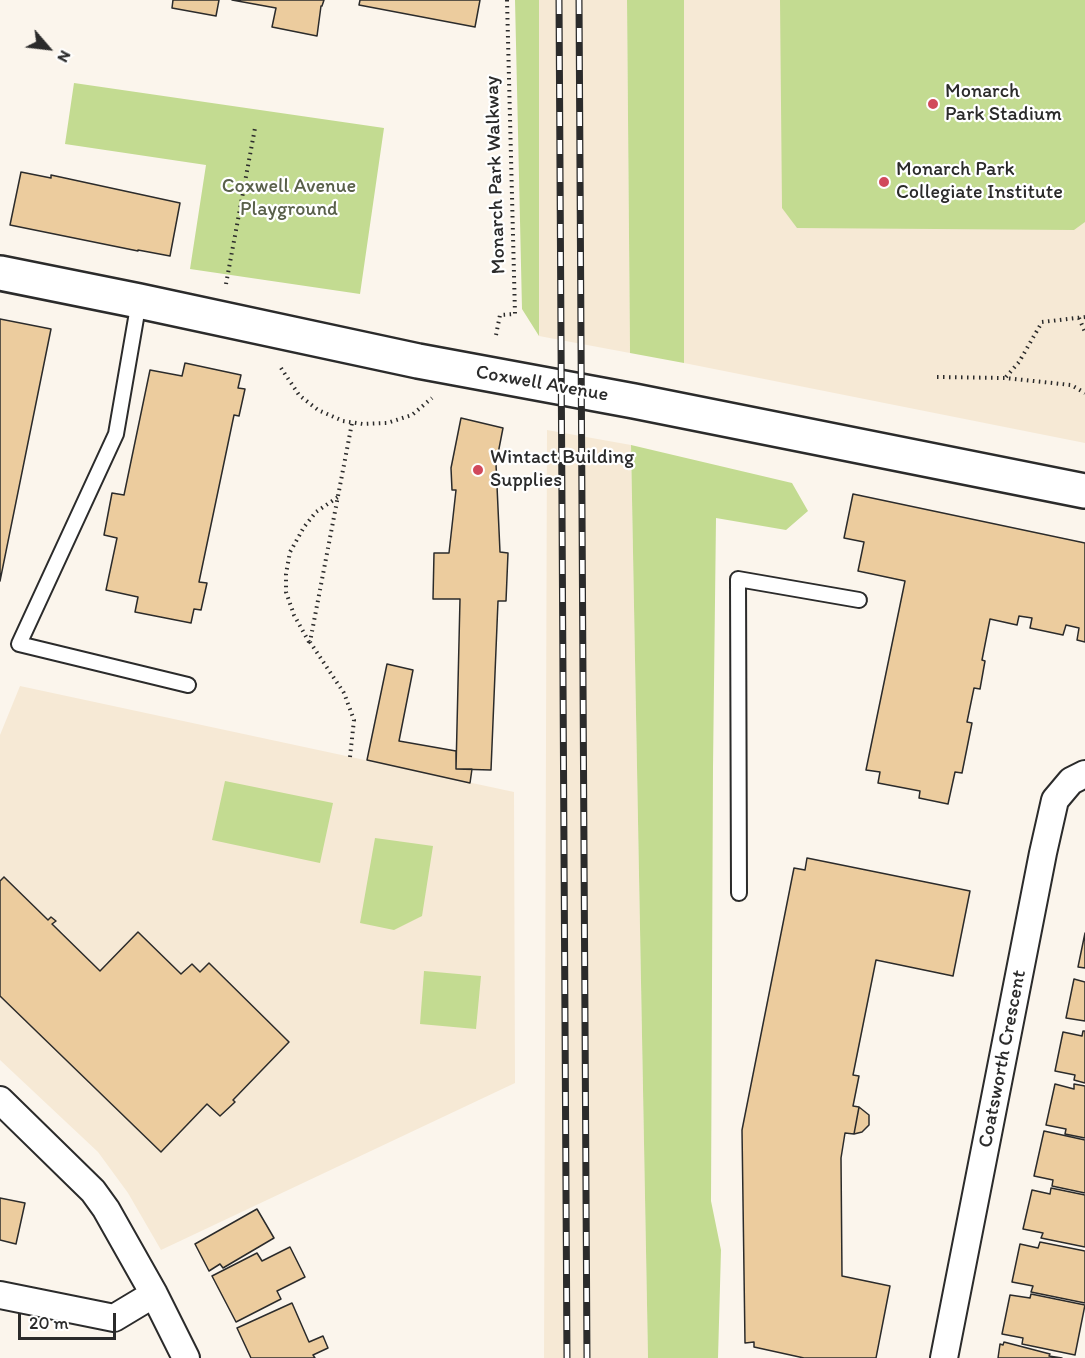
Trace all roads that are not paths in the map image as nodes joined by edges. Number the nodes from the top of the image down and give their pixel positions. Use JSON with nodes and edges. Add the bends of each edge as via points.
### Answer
{"nodes":[{"id":1,"x":0,"y":273,"type":"edge"},
{"id":2,"x":138,"y":300,"type":"junction"},
{"id":3,"x":1085,"y":491,"type":"edge"},
{"id":4,"x":859,"y":600,"type":"dead end"},
{"id":5,"x":188,"y":685,"type":"dead end"},
{"id":6,"x":1085,"y":774,"type":"edge"},
{"id":7,"x":739,"y":893,"type":"dead end"},
{"id":8,"x":0,"y":1100,"type":"edge"},
{"id":9,"x":154,"y":1294,"type":"junction"},
{"id":10,"x":0,"y":1295,"type":"edge"},
{"id":11,"x":186,"y":1358,"type":"edge"},
{"id":12,"x":945,"y":1358,"type":"edge"}],
"edges":[{"from":1,"to":2,"type":"main road","name":"Coxwell Avenue"},
{"from":2,"to":3,"type":"main road","name":"Coxwell Avenue","via":[[418,361]]},
{"from":2,"to":5,"type":"lane","via":[[116,434],[20,644]]},
{"from":4,"to":7,"type":"lane","via":[[738,579]]},
{"from":6,"to":12,"type":"street","name":"Coatsworth Crescent","via":[[1071,781],[1055,800]]},
{"from":8,"to":9,"type":"street","via":[[93,1191]]},
{"from":9,"to":10,"type":"street","via":[[114,1318]]},
{"from":9,"to":11,"type":"street"}]}
